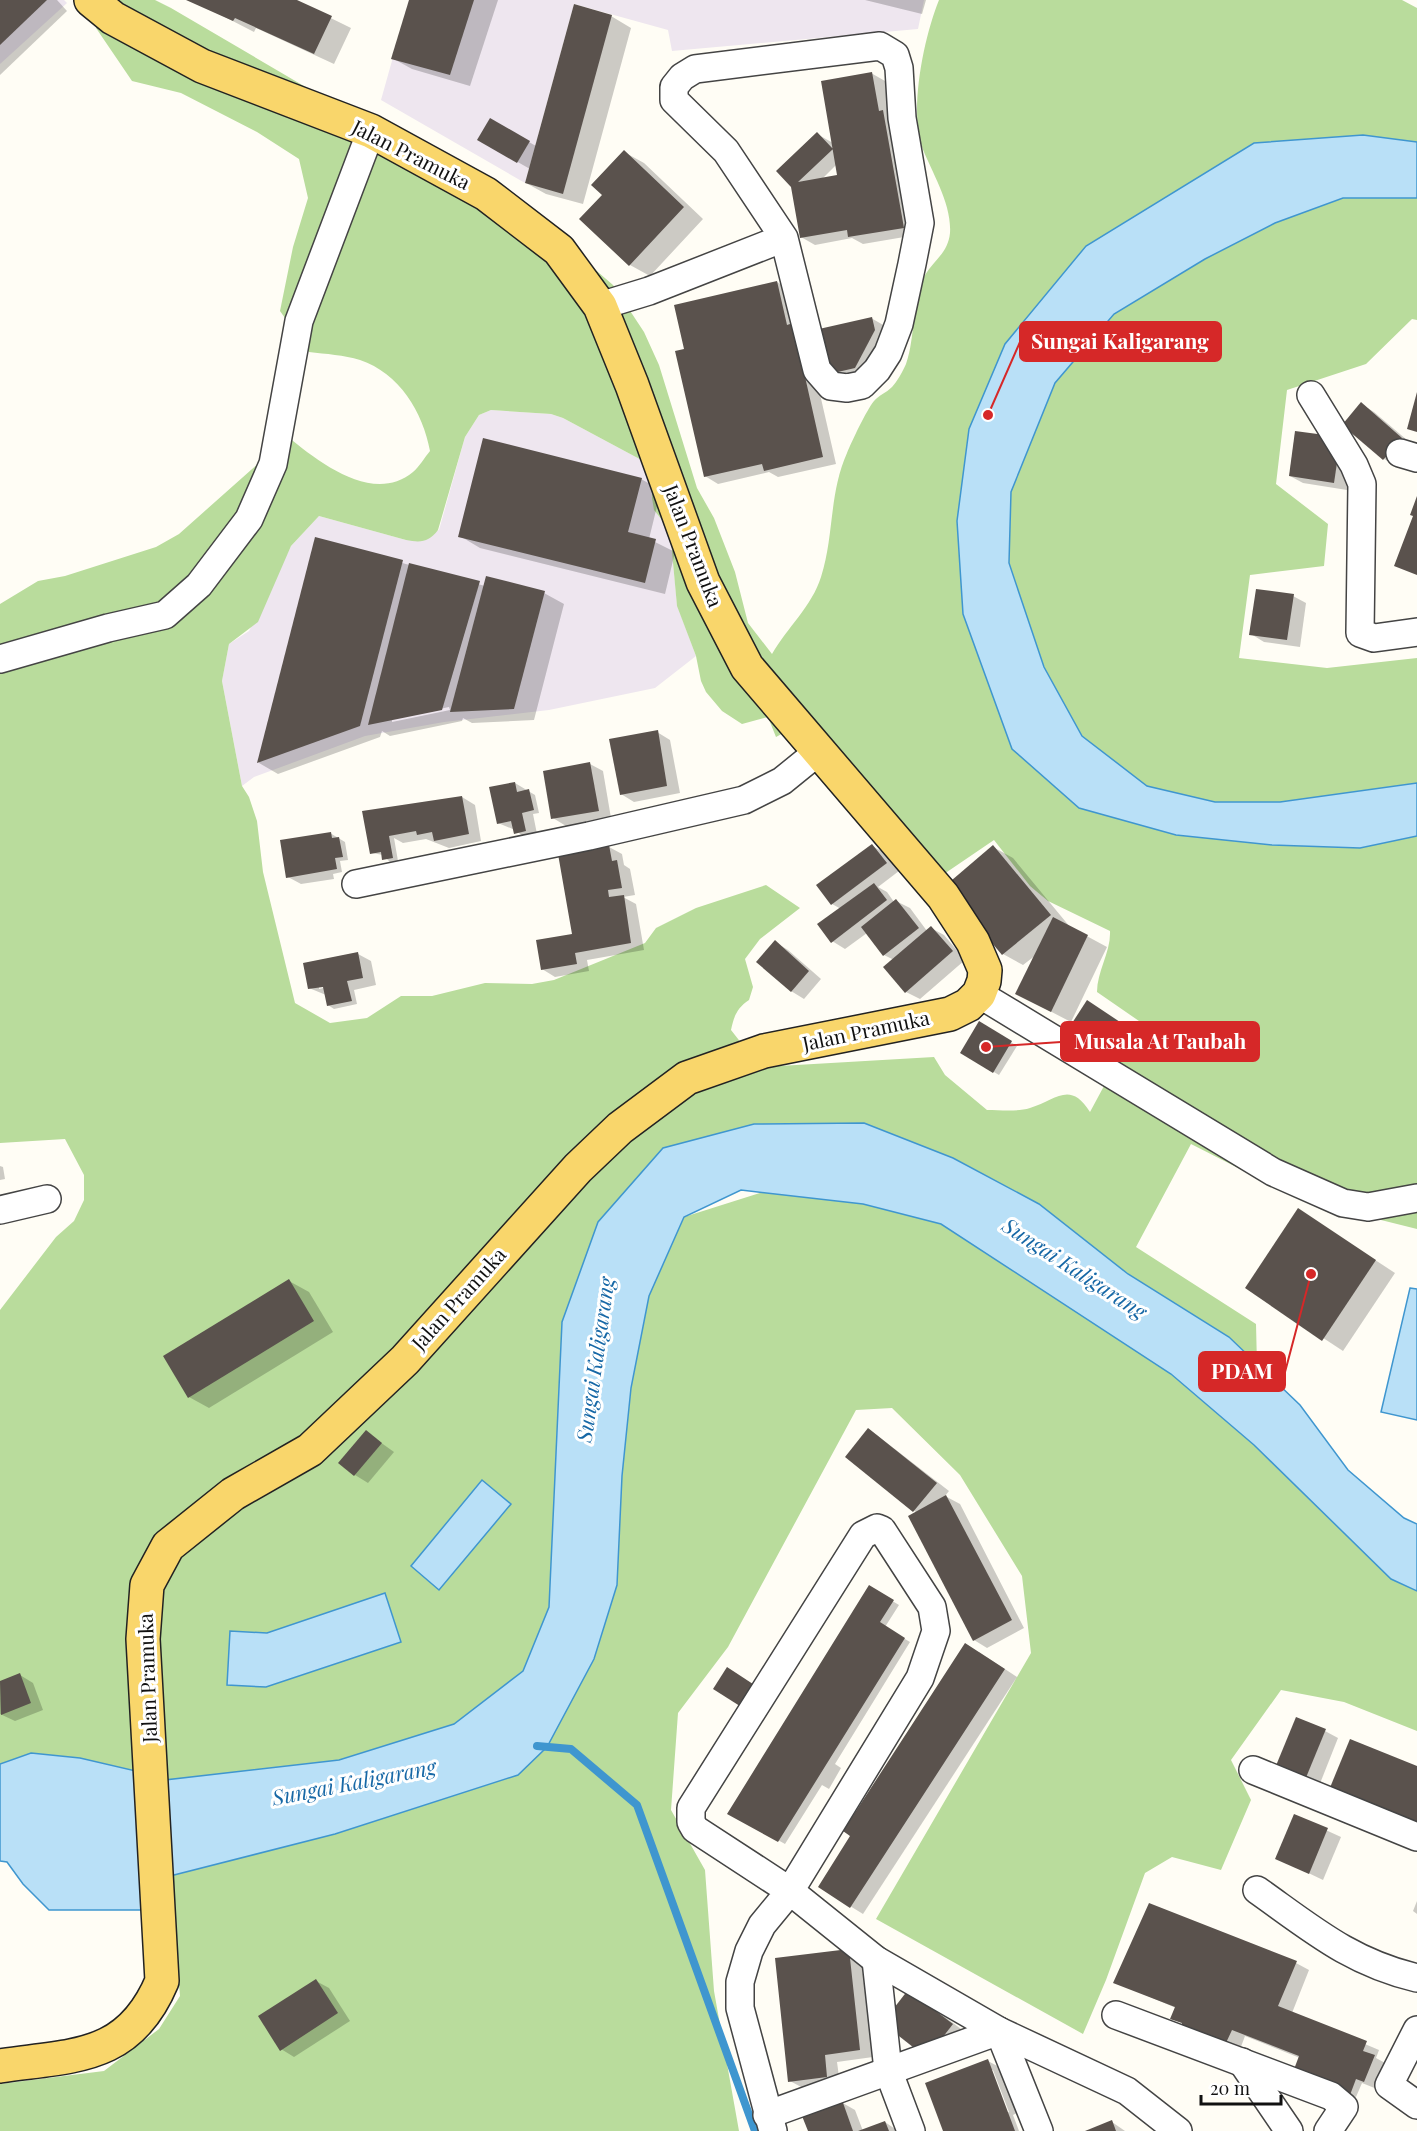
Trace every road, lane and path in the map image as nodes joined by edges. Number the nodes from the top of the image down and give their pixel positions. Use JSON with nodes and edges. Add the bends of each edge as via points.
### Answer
{"nodes":[{"id":1,"x":91,"y":0,"type":"edge"},
{"id":2,"x":371,"y":131,"type":"junction"},
{"id":3,"x":784,"y":238,"type":"junction"},
{"id":4,"x":600,"y":306,"type":"junction"},
{"id":5,"x":1311,"y":395,"type":"dead end"},
{"id":6,"x":1417,"y":632,"type":"edge"},
{"id":7,"x":0,"y":659,"type":"edge"},
{"id":8,"x":819,"y":751,"type":"junction"},
{"id":9,"x":357,"y":884,"type":"dead end"},
{"id":10,"x":979,"y":994,"type":"junction"},
{"id":11,"x":1417,"y":1198,"type":"edge"},
{"id":12,"x":47,"y":1199,"type":"dead end"},
{"id":13,"x":0,"y":1210,"type":"edge"},
{"id":14,"x":1253,"y":1770,"type":"dead end"},
{"id":15,"x":1417,"y":1837,"type":"edge"},
{"id":16,"x":1257,"y":1890,"type":"dead end"},
{"id":17,"x":790,"y":1891,"type":"junction"},
{"id":18,"x":876,"y":1960,"type":"junction"},
{"id":19,"x":1417,"y":1978,"type":"edge"},
{"id":20,"x":1116,"y":2014,"type":"dead end"},
{"id":21,"x":1417,"y":2030,"type":"edge"},
{"id":22,"x":999,"y":2031,"type":"junction"},
{"id":23,"x":1242,"y":2062,"type":"junction"},
{"id":24,"x":0,"y":2066,"type":"edge"},
{"id":25,"x":888,"y":2070,"type":"junction"},
{"id":26,"x":1417,"y":2105,"type":"edge"},
{"id":27,"x":770,"y":2123,"type":"edge"},
{"id":28,"x":911,"y":2131,"type":"edge"},
{"id":29,"x":1039,"y":2131,"type":"edge"},
{"id":30,"x":1178,"y":2131,"type":"edge"},
{"id":31,"x":1289,"y":2131,"type":"edge"},
{"id":32,"x":1328,"y":2131,"type":"edge"}],
"edges":[{"from":1,"to":2,"type":"main road","name":"Jalan Pramuka","via":[[113,18],[202,66]]},
{"from":2,"to":4,"type":"main road","name":"Jalan Pramuka","via":[[486,195],[559,250]]},
{"from":2,"to":7,"type":"street","via":[[299,321],[273,464],[249,519],[199,585],[165,615]]},
{"from":3,"to":3,"type":"street","via":[[726,151],[674,100],[674,87],[695,69],[880,46],[895,55],[899,68],[902,118],[920,223],[899,324],[878,370],[862,386],[831,386],[817,370]]},
{"from":3,"to":4,"type":"street"},
{"from":4,"to":8,"type":"main road","name":"Jalan Pramuka","via":[[704,582],[747,667]]},
{"from":5,"to":6,"type":"street","via":[[1362,484],[1360,633],[1374,638]]},
{"from":8,"to":9,"type":"street","via":[[782,781],[744,800]]},
{"from":8,"to":10,"type":"main road","name":"Jalan Pramuka","via":[[943,896],[963,925],[985,970]]},
{"from":10,"to":11,"type":"street","via":[[1273,1172],[1351,1204],[1368,1207]]},
{"from":10,"to":24,"type":"main road","name":"Jalan Pramuka","via":[[950,1014],[764,1051],[687,1078],[620,1128],[578,1168],[405,1360],[310,1450],[234,1494],[168,1546],[147,1585],[143,1639],[162,1981],[152,2005],[114,2043],[88,2053]]},
{"from":12,"to":13,"type":"street"},
{"from":14,"to":15,"type":"street"},
{"from":16,"to":19,"type":"street","via":[[1344,1952]]},
{"from":17,"to":17,"type":"street","via":[[695,1829],[691,1808],[863,1535],[877,1528],[932,1607],[936,1631],[920,1678]]},
{"from":17,"to":18,"type":"street"},
{"from":17,"to":27,"type":"street","via":[[762,1925],[740,1982],[740,2008]]},
{"from":18,"to":22,"type":"street"},
{"from":18,"to":25,"type":"street"},
{"from":20,"to":23,"type":"street"},
{"from":21,"to":26,"type":"street","via":[[1389,2085]]},
{"from":22,"to":25,"type":"street"},
{"from":22,"to":29,"type":"street"},
{"from":22,"to":30,"type":"street","via":[[1127,2091]]},
{"from":23,"to":31,"type":"street"},
{"from":23,"to":32,"type":"street","via":[[1331,2096],[1342,2104],[1343,2110]]},
{"from":25,"to":27,"type":"street"},
{"from":25,"to":28,"type":"street"}]}
